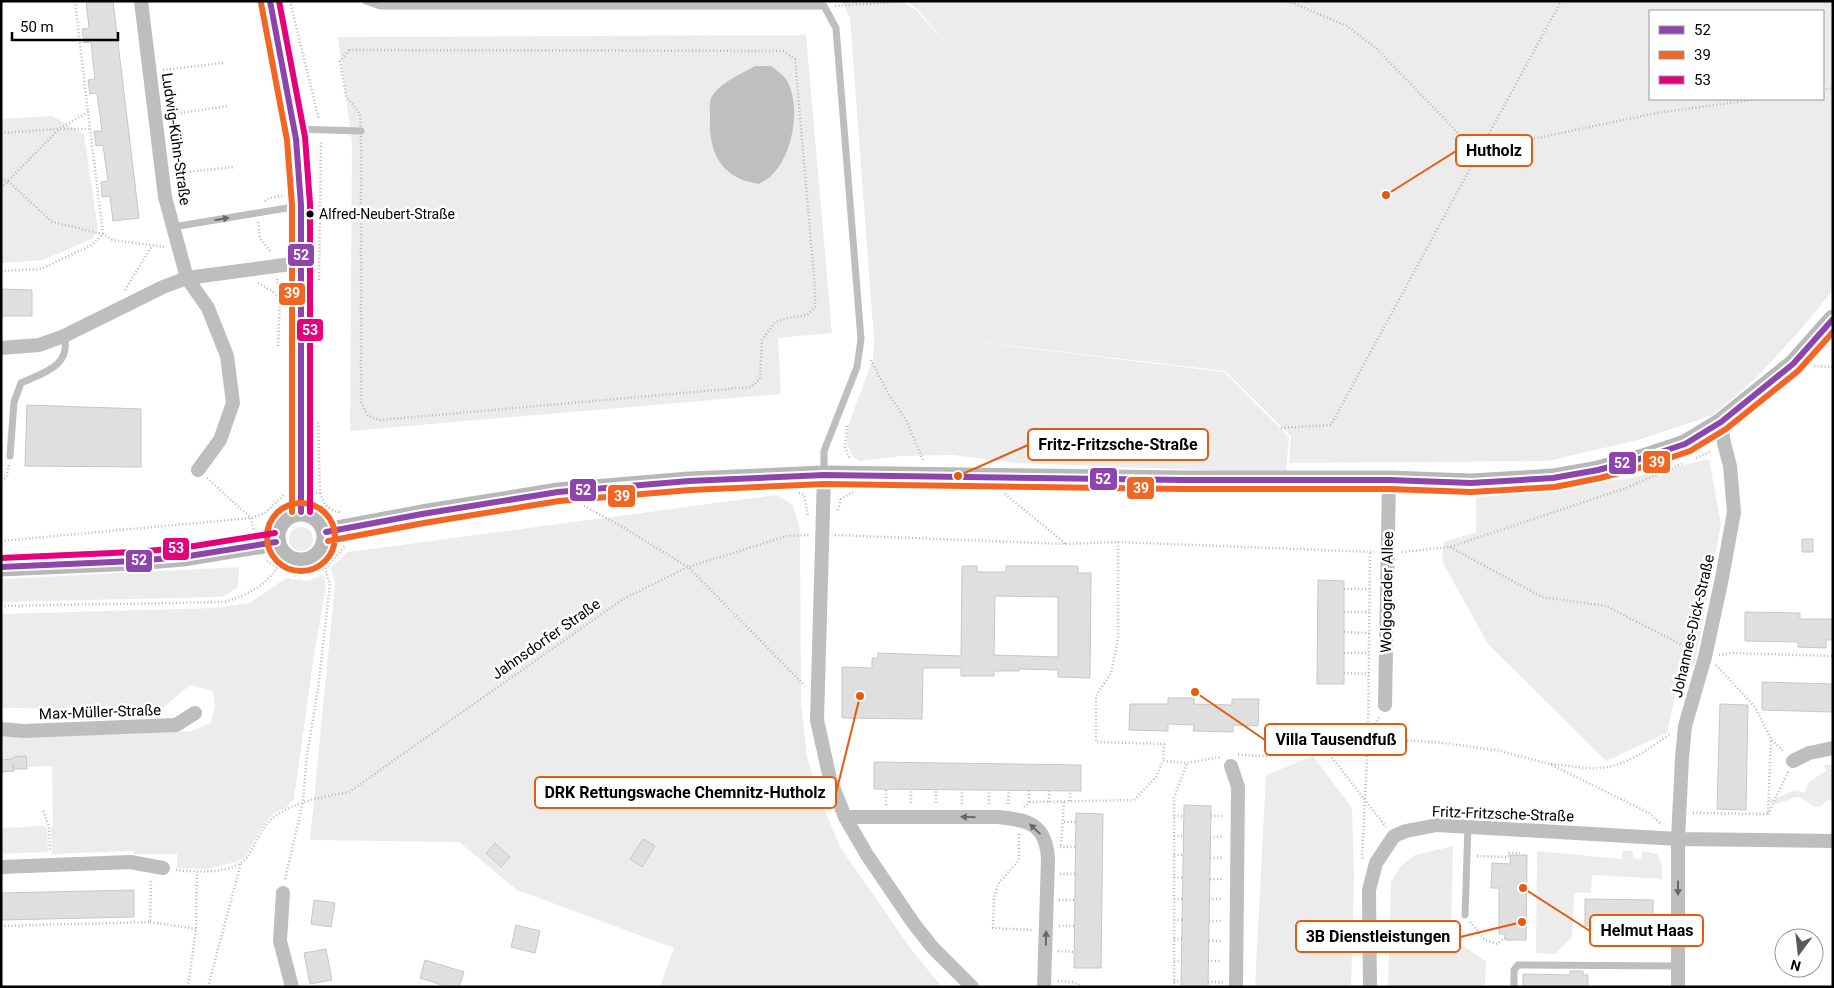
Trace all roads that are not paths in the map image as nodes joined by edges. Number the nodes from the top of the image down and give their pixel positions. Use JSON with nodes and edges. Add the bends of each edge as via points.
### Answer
{"nodes":[{"id":1,"x":141,"y":1,"type":"edge"},
{"id":2,"x":270,"y":1,"type":"edge"},
{"id":3,"x":366,"y":1,"type":"edge"},
{"id":4,"x":646,"y":4,"type":"edge"},
{"id":5,"x":294,"y":129,"type":"junction"},
{"id":6,"x":361,"y":131,"type":"road end"},
{"id":7,"x":300,"y":197,"type":"junction"},
{"id":8,"x":173,"y":227,"type":"junction"},
{"id":9,"x":300,"y":263,"type":"junction"},
{"id":10,"x":187,"y":278,"type":"junction"},
{"id":11,"x":1833,"y":319,"type":"edge"},
{"id":12,"x":64,"y":336,"type":"junction"},
{"id":13,"x":1,"y":348,"type":"edge"},
{"id":14,"x":1721,"y":422,"type":"junction"},
{"id":15,"x":10,"y":456,"type":"dead end"},
{"id":16,"x":198,"y":470,"type":"road end"},
{"id":17,"x":824,"y":475,"type":"junction"},
{"id":18,"x":1389,"y":480,"type":"junction"},
{"id":19,"x":301,"y":512,"type":"junction"},
{"id":20,"x":334,"y":531,"type":"junction"},
{"id":21,"x":276,"y":542,"type":"junction"},
{"id":22,"x":1,"y":567,"type":"edge"},
{"id":23,"x":1385,"y":704,"type":"road end"},
{"id":24,"x":195,"y":713,"type":"dead end"},
{"id":25,"x":1,"y":729,"type":"edge"},
{"id":26,"x":1833,"y":748,"type":"edge"},
{"id":27,"x":1228,"y":759,"type":"road end"},
{"id":28,"x":1793,"y":761,"type":"road end"},
{"id":29,"x":845,"y":817,"type":"junction"},
{"id":30,"x":1468,"y":826,"type":"junction"},
{"id":31,"x":1678,"y":839,"type":"junction"},
{"id":32,"x":1833,"y":841,"type":"edge"},
{"id":33,"x":1,"y":867,"type":"edge"},
{"id":34,"x":157,"y":867,"type":"road end"},
{"id":35,"x":283,"y":893,"type":"road end"},
{"id":36,"x":1464,"y":915,"type":"road end"},
{"id":37,"x":1678,"y":966,"type":"junction"},
{"id":38,"x":1044,"y":983,"type":"edge"},
{"id":39,"x":292,"y":987,"type":"edge"},
{"id":40,"x":972,"y":987,"type":"edge"},
{"id":41,"x":1236,"y":987,"type":"edge"},
{"id":42,"x":1370,"y":987,"type":"edge"},
{"id":43,"x":1514,"y":987,"type":"edge"},
{"id":44,"x":1678,"y":987,"type":"edge"}],
"edges":[{"from":1,"to":8,"type":"street","name":"Ludwig-Kühn-Straße","via":[[165,197]]},
{"from":2,"to":5,"type":"main road"},
{"from":3,"to":4,"type":"lane","via":[[380,6]]},
{"from":4,"to":17,"type":"lane","via":[[824,6],[836,28],[860,340],[857,367],[824,451]]},
{"from":5,"to":6,"type":"lane"},
{"from":5,"to":7,"type":"main road"},
{"from":8,"to":7,"type":"lane","one_way":true,"via":[[257,213]]},
{"from":7,"to":9,"type":"main road"},
{"from":8,"to":10,"type":"street","name":"Ludwig-Kühn-Straße"},
{"from":9,"to":10,"type":"street"},
{"from":9,"to":19,"type":"main road"},
{"from":10,"to":12,"type":"street","via":[[163,286]]},
{"from":10,"to":16,"type":"street","name":"Ludwig-Kühn-Straße","via":[[208,308],[227,356],[233,403],[220,440]]},
{"from":11,"to":14,"type":"main road","via":[[1793,364]]},
{"from":12,"to":13,"type":"street","via":[[39,345]]},
{"from":12,"to":15,"type":"lane","via":[[67,346],[64,358],[54,367],[21,383],[14,402]]},
{"from":14,"to":18,"type":"main road","via":[[1685,444],[1643,458],[1553,478],[1471,483]]},
{"from":14,"to":31,"type":"street","name":"Johannes-Dick-Straße","via":[[1730,466],[1734,512],[1705,656],[1685,726]]},
{"from":17,"to":18,"type":"main road"},
{"from":17,"to":20,"type":"main road","via":[[689,481],[558,492]]},
{"from":17,"to":29,"type":"street","via":[[817,720],[830,779]]},
{"from":18,"to":23,"type":"street","name":"Wolgograder Allee"},
{"from":19,"to":20,"type":"main road","via":[[317,518]]},
{"from":19,"to":21,"type":"main road","via":[[285,518],[279,525]]},
{"from":20,"to":21,"type":"main road","via":[[320,554],[306,562],[290,560]]},
{"from":21,"to":22,"type":"main road","via":[[183,557]]},
{"from":24,"to":25,"type":"street","name":"Max-Müller-Straße","via":[[176,726]]},
{"from":26,"to":28,"type":"street"},
{"from":27,"to":41,"type":"street","via":[[1238,787]]},
{"from":38,"to":29,"type":"street","one_way":true,"via":[[1048,859],[1047,844],[1037,828],[1017,818]]},
{"from":29,"to":40,"type":"street","via":[[914,924]]},
{"from":30,"to":31,"type":"street","name":"Fritz-Fritzsche-Straße"},
{"from":30,"to":36,"type":"lane"},
{"from":30,"to":42,"type":"street","name":"Fritz-Fritzsche-Straße","via":[[1437,825],[1406,831],[1394,836],[1376,863],[1369,890]]},
{"from":31,"to":32,"type":"street"},
{"from":31,"to":37,"type":"street","name":"Johannes-Dick-Straße","one_way":true},
{"from":33,"to":34,"type":"street","via":[[130,862]]},
{"from":35,"to":39,"type":"street","via":[[280,941]]},
{"from":37,"to":43,"type":"lane","via":[[1518,965],[1514,970]]},
{"from":37,"to":44,"type":"street","name":"Johannes-Dick-Straße"}]}
